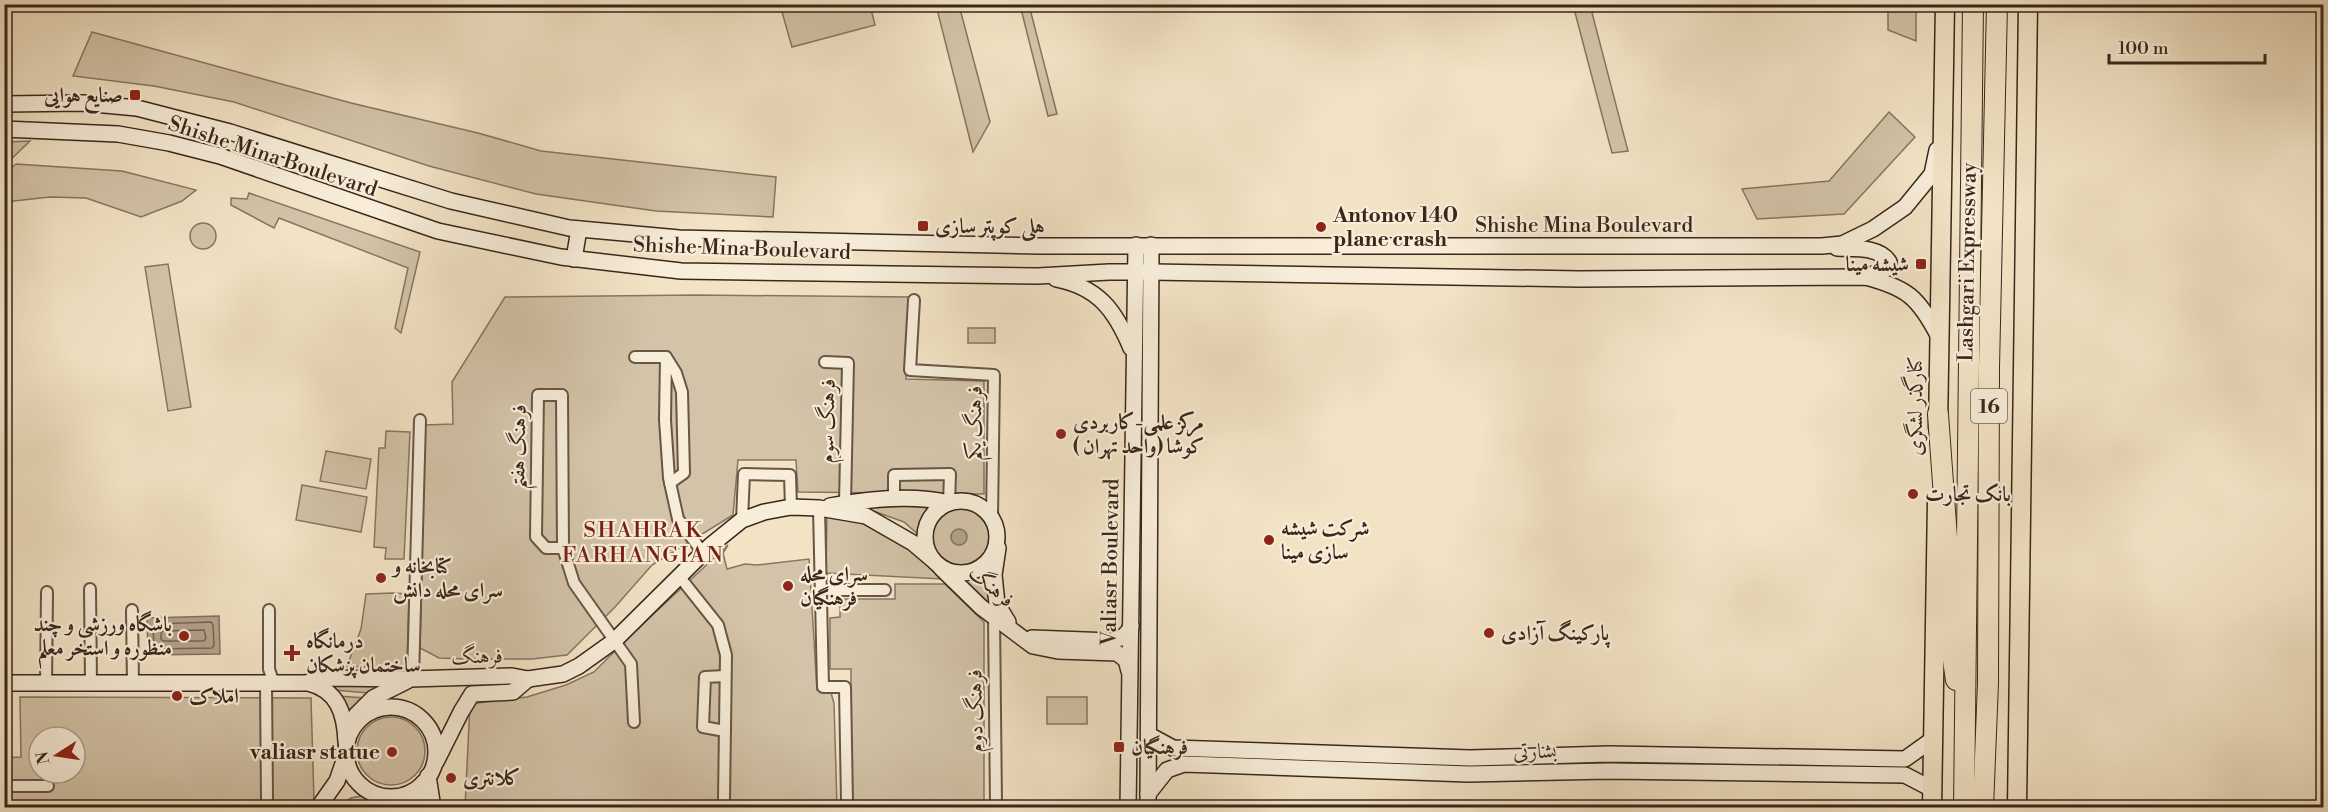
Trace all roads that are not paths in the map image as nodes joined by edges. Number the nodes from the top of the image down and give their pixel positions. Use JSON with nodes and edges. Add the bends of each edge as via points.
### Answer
{"nodes":[{"id":1,"x":1945,"y":4,"type":"edge"},
{"id":2,"x":1973,"y":4,"type":"edge"},
{"id":3,"x":1997,"y":4,"type":"edge"},
{"id":4,"x":2028,"y":4,"type":"edge"},
{"id":5,"x":4,"y":104,"type":"edge"},
{"id":6,"x":1944,"y":118,"type":"junction"},
{"id":7,"x":4,"y":129,"type":"edge"},
{"id":8,"x":579,"y":229,"type":"junction"},
{"id":9,"x":1144,"y":245,"type":"junction"},
{"id":10,"x":1822,"y":246,"type":"junction"},
{"id":11,"x":574,"y":259,"type":"junction"},
{"id":12,"x":1143,"y":272,"type":"junction"},
{"id":13,"x":1038,"y":276,"type":"junction"},
{"id":14,"x":1866,"y":277,"type":"junction"},
{"id":15,"x":914,"y":300,"type":"dead end"},
{"id":16,"x":1938,"y":335,"type":"junction"},
{"id":17,"x":1134,"y":354,"type":"junction"},
{"id":18,"x":635,"y":357,"type":"dead end"},
{"id":19,"x":666,"y":357,"type":"junction"},
{"id":20,"x":825,"y":362,"type":"dead end"},
{"id":21,"x":1938,"y":414,"type":"junction"},
{"id":22,"x":420,"y":420,"type":"dead end"},
{"id":23,"x":670,"y":483,"type":"junction"},
{"id":24,"x":894,"y":500,"type":"junction"},
{"id":25,"x":845,"y":503,"type":"junction"},
{"id":26,"x":949,"y":503,"type":"junction"},
{"id":27,"x":791,"y":507,"type":"junction"},
{"id":28,"x":819,"y":508,"type":"junction"},
{"id":29,"x":992,"y":518,"type":"junction"},
{"id":30,"x":742,"y":520,"type":"junction"},
{"id":31,"x":997,"y":539,"type":"junction"},
{"id":32,"x":563,"y":548,"type":"junction"},
{"id":33,"x":703,"y":553,"type":"junction"},
{"id":34,"x":937,"y":564,"type":"junction"},
{"id":35,"x":679,"y":576,"type":"junction"},
{"id":36,"x":90,"y":589,"type":"dead end"},
{"id":37,"x":820,"y":590,"type":"junction"},
{"id":38,"x":885,"y":590,"type":"dead end"},
{"id":39,"x":47,"y":592,"type":"dead end"},
{"id":40,"x":132,"y":610,"type":"dead end"},
{"id":41,"x":269,"y":610,"type":"dead end"},
{"id":42,"x":994,"y":616,"type":"junction"},
{"id":43,"x":1131,"y":626,"type":"junction"},
{"id":44,"x":1148,"y":627,"type":"junction"},
{"id":45,"x":1017,"y":634,"type":"junction"},
{"id":46,"x":615,"y":641,"type":"junction"},
{"id":47,"x":1111,"y":647,"type":"junction"},
{"id":48,"x":1130,"y":663,"type":"junction"},
{"id":49,"x":1148,"y":666,"type":"junction"},
{"id":50,"x":725,"y":676,"type":"junction"},
{"id":51,"x":471,"y":677,"type":"junction"},
{"id":52,"x":413,"y":678,"type":"junction"},
{"id":53,"x":528,"y":679,"type":"junction"},
{"id":54,"x":1130,"y":680,"type":"junction"},
{"id":55,"x":4,"y":683,"type":"edge"},
{"id":56,"x":46,"y":683,"type":"junction"},
{"id":57,"x":272,"y":683,"type":"junction"},
{"id":58,"x":305,"y":683,"type":"junction"},
{"id":59,"x":91,"y":684,"type":"junction"},
{"id":60,"x":132,"y":684,"type":"junction"},
{"id":61,"x":472,"y":694,"type":"junction"},
{"id":62,"x":634,"y":722,"type":"dead end"},
{"id":63,"x":725,"y":731,"type":"junction"},
{"id":64,"x":1149,"y":735,"type":"junction"},
{"id":65,"x":1933,"y":739,"type":"junction"},
{"id":66,"x":347,"y":744,"type":"junction"},
{"id":67,"x":1965,"y":748,"type":"junction"},
{"id":68,"x":1609,"y":754,"type":"junction"},
{"id":69,"x":1905,"y":759,"type":"junction"},
{"id":70,"x":1608,"y":771,"type":"junction"},
{"id":71,"x":1905,"y":775,"type":"junction"},
{"id":72,"x":428,"y":776,"type":"junction"},
{"id":73,"x":4,"y":786,"type":"edge"},
{"id":74,"x":48,"y":786,"type":"dead end"},
{"id":75,"x":1932,"y":789,"type":"junction"},
{"id":76,"x":377,"y":797,"type":"edge"},
{"id":77,"x":267,"y":799,"type":"dead end"},
{"id":78,"x":723,"y":799,"type":"dead end"},
{"id":79,"x":1148,"y":800,"type":"edge"},
{"id":80,"x":847,"y":802,"type":"dead end"},
{"id":81,"x":322,"y":803,"type":"edge"},
{"id":82,"x":996,"y":805,"type":"dead end"},
{"id":83,"x":416,"y":807,"type":"edge"},
{"id":84,"x":433,"y":807,"type":"edge"},
{"id":85,"x":1128,"y":807,"type":"edge"},
{"id":86,"x":1932,"y":807,"type":"edge"},
{"id":87,"x":1964,"y":807,"type":"edge"},
{"id":88,"x":1983,"y":807,"type":"edge"},
{"id":89,"x":2017,"y":807,"type":"edge"}],
"edges":[{"from":1,"to":6,"type":"main road","name":"کنارگذر لشگری"},
{"from":2,"to":67,"type":"highway","name":"Lashgari Expressway","number":"16"},
{"from":3,"to":88,"type":"highway","name":"Lashgari Expressway","number":"16"},
{"from":4,"to":89,"type":"main road"},
{"from":5,"to":8,"type":"main road","name":"Shishe Mina Boulevard","via":[[83,103],[137,108],[231,132],[451,201]]},
{"from":6,"to":10,"type":"main road","name":"Shishe Mina Boulevard","via":[[1932,174],[1918,194],[1862,235],[1842,244]]},
{"from":6,"to":16,"type":"main road","name":"کنارگذر لشگری"},
{"from":7,"to":11,"type":"main road","name":"Shishe Mina Boulevard","via":[[118,134],[169,143],[220,156],[438,231]]},
{"from":8,"to":9,"type":"main road","name":"Shishe Mina Boulevard","via":[[679,238]]},
{"from":8,"to":11,"type":"main road"},
{"from":9,"to":10,"type":"main road","name":"Shishe Mina Boulevard"},
{"from":9,"to":12,"type":"main road","name":"Valiasr Boulevard"},
{"from":10,"to":14,"type":"main road","via":[[1882,254],[1888,268]]},
{"from":11,"to":13,"type":"main road","name":"Shishe Mina Boulevard","via":[[681,271]]},
{"from":12,"to":13,"type":"main road","name":"Shishe Mina Boulevard"},
{"from":12,"to":14,"type":"main road","name":"Shishe Mina Boulevard","via":[[1579,279]]},
{"from":12,"to":17,"type":"main road","name":"Valiasr Boulevard"},
{"from":12,"to":44,"type":"main road","name":"Valiasr Boulevard"},
{"from":13,"to":17,"type":"main road","via":[[1084,288],[1101,299],[1113,311]]},
{"from":14,"to":16,"type":"main road","name":"Shishe Mina Boulevard","via":[[1904,291],[1925,309]]},
{"from":15,"to":29,"type":"street","name":"فرهنگ یکم","via":[[910,370],[994,375]]},
{"from":16,"to":21,"type":"main road","name":"کنارگذر لشگری"},
{"from":17,"to":43,"type":"main road","name":"Valiasr Boulevard"},
{"from":18,"to":19,"type":"street"},
{"from":19,"to":23,"type":"street"},
{"from":19,"to":23,"type":"street","via":[[682,392],[684,473]]},
{"from":20,"to":25,"type":"street","name":"فرهنگ سوم","via":[[848,363]]},
{"from":21,"to":65,"type":"main road","name":"کنارگذر لشگری"},
{"from":21,"to":67,"type":"highway","via":[[1950,639]]},
{"from":22,"to":52,"type":"street"},
{"from":23,"to":33,"type":"street","via":[[678,519]]},
{"from":24,"to":25,"type":"main road","name":"فرهنگ"},
{"from":24,"to":26,"type":"main road","name":"فرهنگ","via":[[933,499]]},
{"from":24,"to":26,"type":"street","via":[[894,475],[950,474]]},
{"from":25,"to":28,"type":"main road","name":"فرهنگ"},
{"from":26,"to":29,"type":"main road","name":"فرهنگ","via":[[973,503]]},
{"from":26,"to":34,"type":"main road","via":[[939,508],[927,527],[928,550]]},
{"from":27,"to":28,"type":"main road","name":"فرهنگ"},
{"from":27,"to":30,"type":"main road","name":"فرهنگ"},
{"from":27,"to":30,"type":"street","via":[[790,475],[744,474]]},
{"from":28,"to":34,"type":"main road","name":"فرهنگ","via":[[866,516],[913,543]]},
{"from":28,"to":37,"type":"street"},
{"from":29,"to":31,"type":"main road","name":"فرهنگ"},
{"from":30,"to":33,"type":"main road","name":"فرهنگ"},
{"from":31,"to":34,"type":"main road","name":"فرهنگ","via":[[988,561],[968,573],[956,573]]},
{"from":31,"to":45,"type":"main road","via":[[997,604]]},
{"from":32,"to":32,"type":"street","name":"فرهنگ هفتم","via":[[562,395],[538,395],[536,537],[546,548]]},
{"from":32,"to":46,"type":"street","name":"فرهنگ هفتم","via":[[574,583]]},
{"from":33,"to":35,"type":"main road","name":"فرهنگ"},
{"from":34,"to":42,"type":"main road","name":"فرهنگ"},
{"from":35,"to":46,"type":"main road","name":"فرهنگ"},
{"from":35,"to":50,"type":"street","via":[[718,625],[726,655]]},
{"from":36,"to":59,"type":"street"},
{"from":37,"to":38,"type":"street"},
{"from":37,"to":80,"type":"street","via":[[824,687],[845,687]]},
{"from":39,"to":56,"type":"street"},
{"from":40,"to":60,"type":"street"},
{"from":41,"to":57,"type":"street"},
{"from":42,"to":45,"type":"main road","name":"فرهنگ"},
{"from":42,"to":82,"type":"street","name":"فرهنگ دوم"},
{"from":43,"to":44,"type":"main road","via":[[1139,632]]},
{"from":43,"to":47,"type":"main road","via":[[1129,633]]},
{"from":43,"to":48,"type":"main road","name":"Valiasr Boulevard"},
{"from":44,"to":49,"type":"main road","name":"Valiasr Boulevard"},
{"from":45,"to":47,"type":"main road","name":"فرهنگ","via":[[1033,646],[1058,651]]},
{"from":46,"to":53,"type":"main road","name":"فرهنگ","via":[[563,674]]},
{"from":46,"to":62,"type":"street","name":"فرهنگ هفتم","via":[[631,664]]},
{"from":47,"to":54,"type":"main road","via":[[1126,660]]},
{"from":48,"to":49,"type":"main road","via":[[1142,659]]},
{"from":48,"to":54,"type":"main road","name":"Valiasr Boulevard"},
{"from":49,"to":64,"type":"main road","name":"Valiasr Boulevard"},
{"from":50,"to":63,"type":"street"},
{"from":50,"to":63,"type":"street","via":[[705,676],[704,727]]},
{"from":51,"to":52,"type":"main road","name":"فرهنگ"},
{"from":51,"to":53,"type":"main road","name":"فرهنگ"},
{"from":51,"to":61,"type":"main road","via":[[475,686]]},
{"from":52,"to":58,"type":"main road","name":"فرهنگ","via":[[330,678]]},
{"from":52,"to":66,"type":"main road","via":[[367,702],[355,716]]},
{"from":53,"to":61,"type":"main road","via":[[513,692]]},
{"from":54,"to":85,"type":"main road","name":"Valiasr Boulevard"},
{"from":55,"to":56,"type":"main road","name":"فرهنگ"},
{"from":56,"to":59,"type":"main road","name":"فرهنگ"},
{"from":57,"to":58,"type":"main road","name":"فرهنگ"},
{"from":57,"to":60,"type":"main road","name":"فرهنگ"},
{"from":57,"to":77,"type":"street"},
{"from":58,"to":66,"type":"main road","via":[[333,695],[343,718]]},
{"from":59,"to":60,"type":"main road","name":"فرهنگ"},
{"from":61,"to":72,"type":"main road"},
{"from":63,"to":78,"type":"street"},
{"from":64,"to":68,"type":"main road","name":"بشارتی","via":[[1173,748],[1470,758]]},
{"from":64,"to":79,"type":"main road","name":"Valiasr Boulevard"},
{"from":65,"to":69,"type":"main road"},
{"from":65,"to":75,"type":"main road","name":"کنارگذر لشگری"},
{"from":66,"to":72,"type":"main road","via":[[362,717],[393,707],[404,709],[414,713],[429,729],[435,749]]},
{"from":66,"to":76,"type":"main road","via":[[352,774]]},
{"from":66,"to":81,"type":"main road","via":[[337,781]]},
{"from":67,"to":87,"type":"highway","name":"Lashgari Expressway","number":"16"},
{"from":68,"to":69,"type":"main road","name":"بشارتی"},
{"from":68,"to":70,"type":"main road"},
{"from":69,"to":71,"type":"main road","via":[[1909,767]]},
{"from":70,"to":71,"type":"main road","name":"بشارتی"},
{"from":70,"to":79,"type":"main road","name":"بشارتی","via":[[1469,774],[1184,764],[1167,770]]},
{"from":71,"to":75,"type":"main road","name":"بشارتی"},
{"from":72,"to":76,"type":"main road","via":[[408,793]]},
{"from":72,"to":83,"type":"main road"},
{"from":72,"to":84,"type":"main road"},
{"from":73,"to":74,"type":"street"},
{"from":75,"to":86,"type":"main road","name":"کنارگذر لشگری"},
{"from":76,"to":81,"type":"main road","via":[[353,788]]}]}
